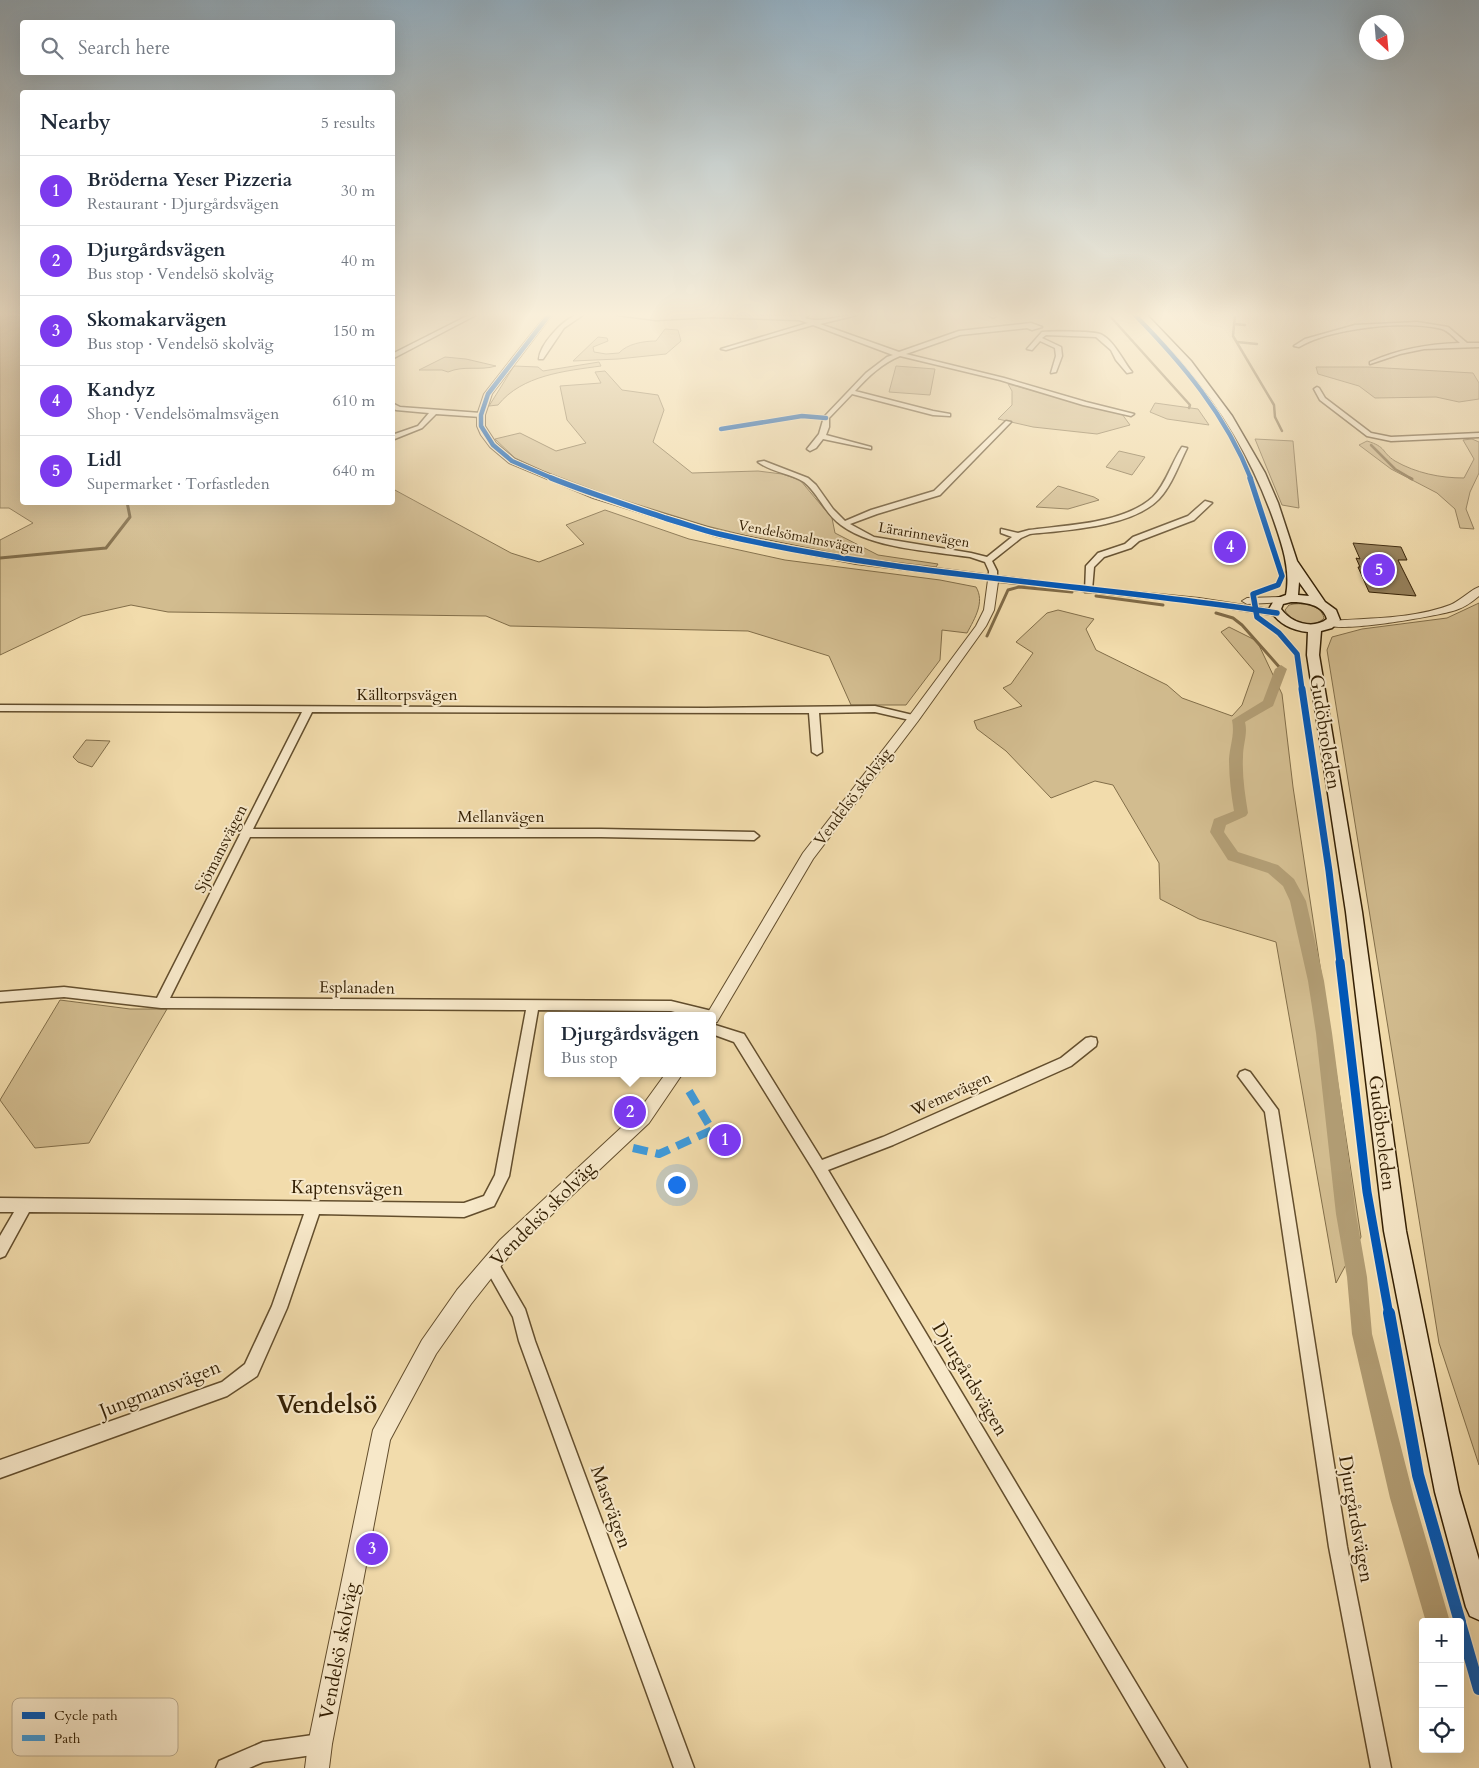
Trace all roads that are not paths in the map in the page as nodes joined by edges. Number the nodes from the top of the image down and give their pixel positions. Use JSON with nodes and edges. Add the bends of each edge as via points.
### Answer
{"nodes":[{"id":1,"x":487,"y":398,"type":"edge"},
{"id":2,"x":846,"y":398,"type":"edge"},
{"id":3,"x":873,"y":398,"type":"edge"},
{"id":4,"x":1063,"y":398,"type":"edge"},
{"id":5,"x":1214,"y":398,"type":"edge"},
{"id":6,"x":1321,"y":398,"type":"edge"},
{"id":7,"x":395,"y":406,"type":"edge"},
{"id":8,"x":434,"y":412,"type":"junction"},
{"id":9,"x":481,"y":414,"type":"junction"},
{"id":10,"x":948,"y":414,"type":"dead end"},
{"id":11,"x":1131,"y":414,"type":"dead end"},
{"id":12,"x":1008,"y":422,"type":"dead end"},
{"id":13,"x":821,"y":436,"type":"junction"},
{"id":14,"x":1479,"y":436,"type":"edge"},
{"id":15,"x":395,"y":437,"type":"edge"},
{"id":16,"x":869,"y":448,"type":"dead end"},
{"id":17,"x":1184,"y":448,"type":"dead end"},
{"id":18,"x":810,"y":449,"type":"dead end"},
{"id":19,"x":762,"y":462,"type":"dead end"},
{"id":20,"x":1208,"y":503,"type":"dead end"},
{"id":21,"x":844,"y":524,"type":"junction"},
{"id":22,"x":1004,"y":531,"type":"dead end"},
{"id":23,"x":1129,"y":533,"type":"dead end"},
{"id":24,"x":1018,"y":536,"type":"junction"},
{"id":25,"x":1136,"y":539,"type":"junction"},
{"id":26,"x":988,"y":560,"type":"junction"},
{"id":27,"x":1292,"y":562,"type":"junction"},
{"id":28,"x":993,"y":578,"type":"junction"},
{"id":29,"x":1088,"y":590,"type":"junction"},
{"id":30,"x":1479,"y":590,"type":"edge"},
{"id":31,"x":1286,"y":599,"type":"junction"},
{"id":32,"x":1199,"y":600,"type":"junction"},
{"id":33,"x":1325,"y":607,"type":"junction"},
{"id":34,"x":1277,"y":613,"type":"junction"},
{"id":35,"x":1376,"y":620,"type":"junction"},
{"id":36,"x":1290,"y":623,"type":"junction"},
{"id":37,"x":1330,"y":624,"type":"junction"},
{"id":38,"x":1316,"y":628,"type":"junction"},
{"id":39,"x":1313,"y":655,"type":"junction"},
{"id":40,"x":0,"y":708,"type":"edge"},
{"id":41,"x":308,"y":710,"type":"junction"},
{"id":42,"x":814,"y":710,"type":"junction"},
{"id":43,"x":914,"y":718,"type":"junction"},
{"id":44,"x":817,"y":752,"type":"dead end"},
{"id":45,"x":248,"y":833,"type":"junction"},
{"id":46,"x":754,"y":836,"type":"dead end"},
{"id":47,"x":0,"y":997,"type":"edge"},
{"id":48,"x":161,"y":1003,"type":"junction"},
{"id":49,"x":533,"y":1005,"type":"junction"},
{"id":50,"x":690,"y":1012,"type":"edge"},
{"id":51,"x":716,"y":1014,"type":"edge"},
{"id":52,"x":716,"y":1021,"type":"edge"},
{"id":53,"x":1091,"y":1042,"type":"dead end"},
{"id":54,"x":1245,"y":1076,"type":"dead end"},
{"id":55,"x":672,"y":1077,"type":"edge"},
{"id":56,"x":819,"y":1167,"type":"junction"},
{"id":57,"x":0,"y":1205,"type":"edge"},
{"id":58,"x":24,"y":1205,"type":"junction"},
{"id":59,"x":314,"y":1207,"type":"junction"},
{"id":60,"x":0,"y":1251,"type":"edge"},
{"id":61,"x":492,"y":1264,"type":"junction"},
{"id":62,"x":0,"y":1469,"type":"edge"},
{"id":63,"x":1479,"y":1607,"type":"edge"},
{"id":64,"x":320,"y":1744,"type":"junction"},
{"id":65,"x":226,"y":1768,"type":"edge"},
{"id":66,"x":317,"y":1768,"type":"edge"},
{"id":67,"x":684,"y":1768,"type":"edge"},
{"id":68,"x":1177,"y":1768,"type":"edge"},
{"id":69,"x":1381,"y":1768,"type":"edge"}],
"edges":[{"from":1,"to":9,"type":"street"},
{"from":2,"to":13,"type":"street","via":[[826,418]]},
{"from":3,"to":10,"type":"street"},
{"from":4,"to":11,"type":"street"},
{"from":5,"to":27,"type":"main road","via":[[1237,431],[1269,492]]},
{"from":6,"to":14,"type":"street","via":[[1369,435],[1391,439]]},
{"from":7,"to":8,"type":"street"},
{"from":8,"to":9,"type":"street"},
{"from":8,"to":15,"type":"street","via":[[420,427]]},
{"from":9,"to":28,"type":"street","name":"Vendelsömalmsvägen","via":[[485,435],[512,461],[604,498],[718,534],[856,561]]},
{"from":12,"to":21,"type":"street","via":[[937,493]]},
{"from":13,"to":16,"type":"street"},
{"from":13,"to":18,"type":"street"},
{"from":17,"to":24,"type":"street","via":[[1156,498],[1135,512],[1101,523]]},
{"from":19,"to":21,"type":"street","name":"Lärarinnevägen","via":[[805,480]]},
{"from":20,"to":25,"type":"street","via":[[1191,518]]},
{"from":21,"to":26,"type":"street","name":"Lärarinnevägen","via":[[872,539]]},
{"from":22,"to":24,"type":"street"},
{"from":23,"to":25,"type":"street"},
{"from":24,"to":26,"type":"street"},
{"from":25,"to":29,"type":"street","via":[[1128,546],[1101,555],[1090,566]]},
{"from":26,"to":28,"type":"street"},
{"from":27,"to":31,"type":"main road","via":[[1294,586]]},
{"from":27,"to":33,"type":"main road"},
{"from":28,"to":29,"type":"street","name":"Vendelsömalmsvägen"},
{"from":28,"to":43,"type":"street","name":"Vendelsö skolväg","via":[[989,610],[981,626]]},
{"from":29,"to":32,"type":"street","name":"Vendelsömalmsvägen"},
{"from":30,"to":35,"type":"street","via":[[1465,602],[1445,610],[1418,617]]},
{"from":31,"to":32,"type":"street","name":"Vendelsömalmsvägen"},
{"from":31,"to":33,"type":"main road","via":[[1301,598]]},
{"from":31,"to":34,"type":"main road","via":[[1276,604]]},
{"from":32,"to":34,"type":"street","name":"Vendelsömalmsvägen"},
{"from":33,"to":35,"type":"street"},
{"from":33,"to":37,"type":"main road","via":[[1334,620]]},
{"from":34,"to":36,"type":"main road"},
{"from":35,"to":37,"type":"street"},
{"from":36,"to":38,"type":"main road"},
{"from":36,"to":39,"type":"main road","name":"Gudöbroleden"},
{"from":37,"to":38,"type":"main road"},
{"from":38,"to":39,"type":"main road","name":"Gudöbroleden","via":[[1312,637]]},
{"from":39,"to":63,"type":"main road","name":"Gudöbroleden","via":[[1354,912],[1394,1232],[1447,1492]]},
{"from":40,"to":41,"type":"street","name":"Källtorpsvägen"},
{"from":41,"to":42,"type":"street","name":"Källtorpsvägen"},
{"from":41,"to":45,"type":"street","name":"Sjömansvägen"},
{"from":42,"to":43,"type":"street","name":"Källtorpsvägen","via":[[875,709]]},
{"from":42,"to":44,"type":"street"},
{"from":43,"to":51,"type":"street","name":"Vendelsö skolväg","via":[[808,856]]},
{"from":45,"to":46,"type":"street","name":"Mellanvägen"},
{"from":45,"to":48,"type":"street","name":"Sjömansvägen"},
{"from":47,"to":48,"type":"street","name":"Esplanaden","via":[[64,992]]},
{"from":48,"to":49,"type":"street","name":"Esplanaden"},
{"from":49,"to":50,"type":"street","name":"Esplanaden","via":[[671,1006]]},
{"from":49,"to":59,"type":"street","name":"Kaptensvägen","via":[[502,1176],[489,1201],[464,1210]]},
{"from":52,"to":56,"type":"street","name":"Djurgårdsvägen","via":[[739,1038]]},
{"from":53,"to":56,"type":"street","name":"Wemevägen","via":[[1066,1062],[1002,1092]]},
{"from":54,"to":69,"type":"street","name":"Djurgårdsvägen","via":[[1271,1110],[1338,1547]]},
{"from":55,"to":61,"type":"street","name":"Vendelsö skolväg","via":[[643,1118],[506,1246]]},
{"from":56,"to":68,"type":"street","name":"Djurgårdsvägen"},
{"from":57,"to":58,"type":"street","name":"Kaptensvägen"},
{"from":58,"to":59,"type":"street","name":"Kaptensvägen"},
{"from":58,"to":60,"type":"street"},
{"from":59,"to":62,"type":"street","name":"Jungmansvägen","via":[[279,1308],[251,1370],[227,1388]]},
{"from":61,"to":64,"type":"street","name":"Vendelsö skolväg","via":[[429,1347],[380,1437]]},
{"from":61,"to":67,"type":"street","name":"Mastvägen","via":[[520,1314]]},
{"from":64,"to":65,"type":"street","via":[[263,1752]]},
{"from":64,"to":66,"type":"street","name":"Vendelsö skolväg"}]}
